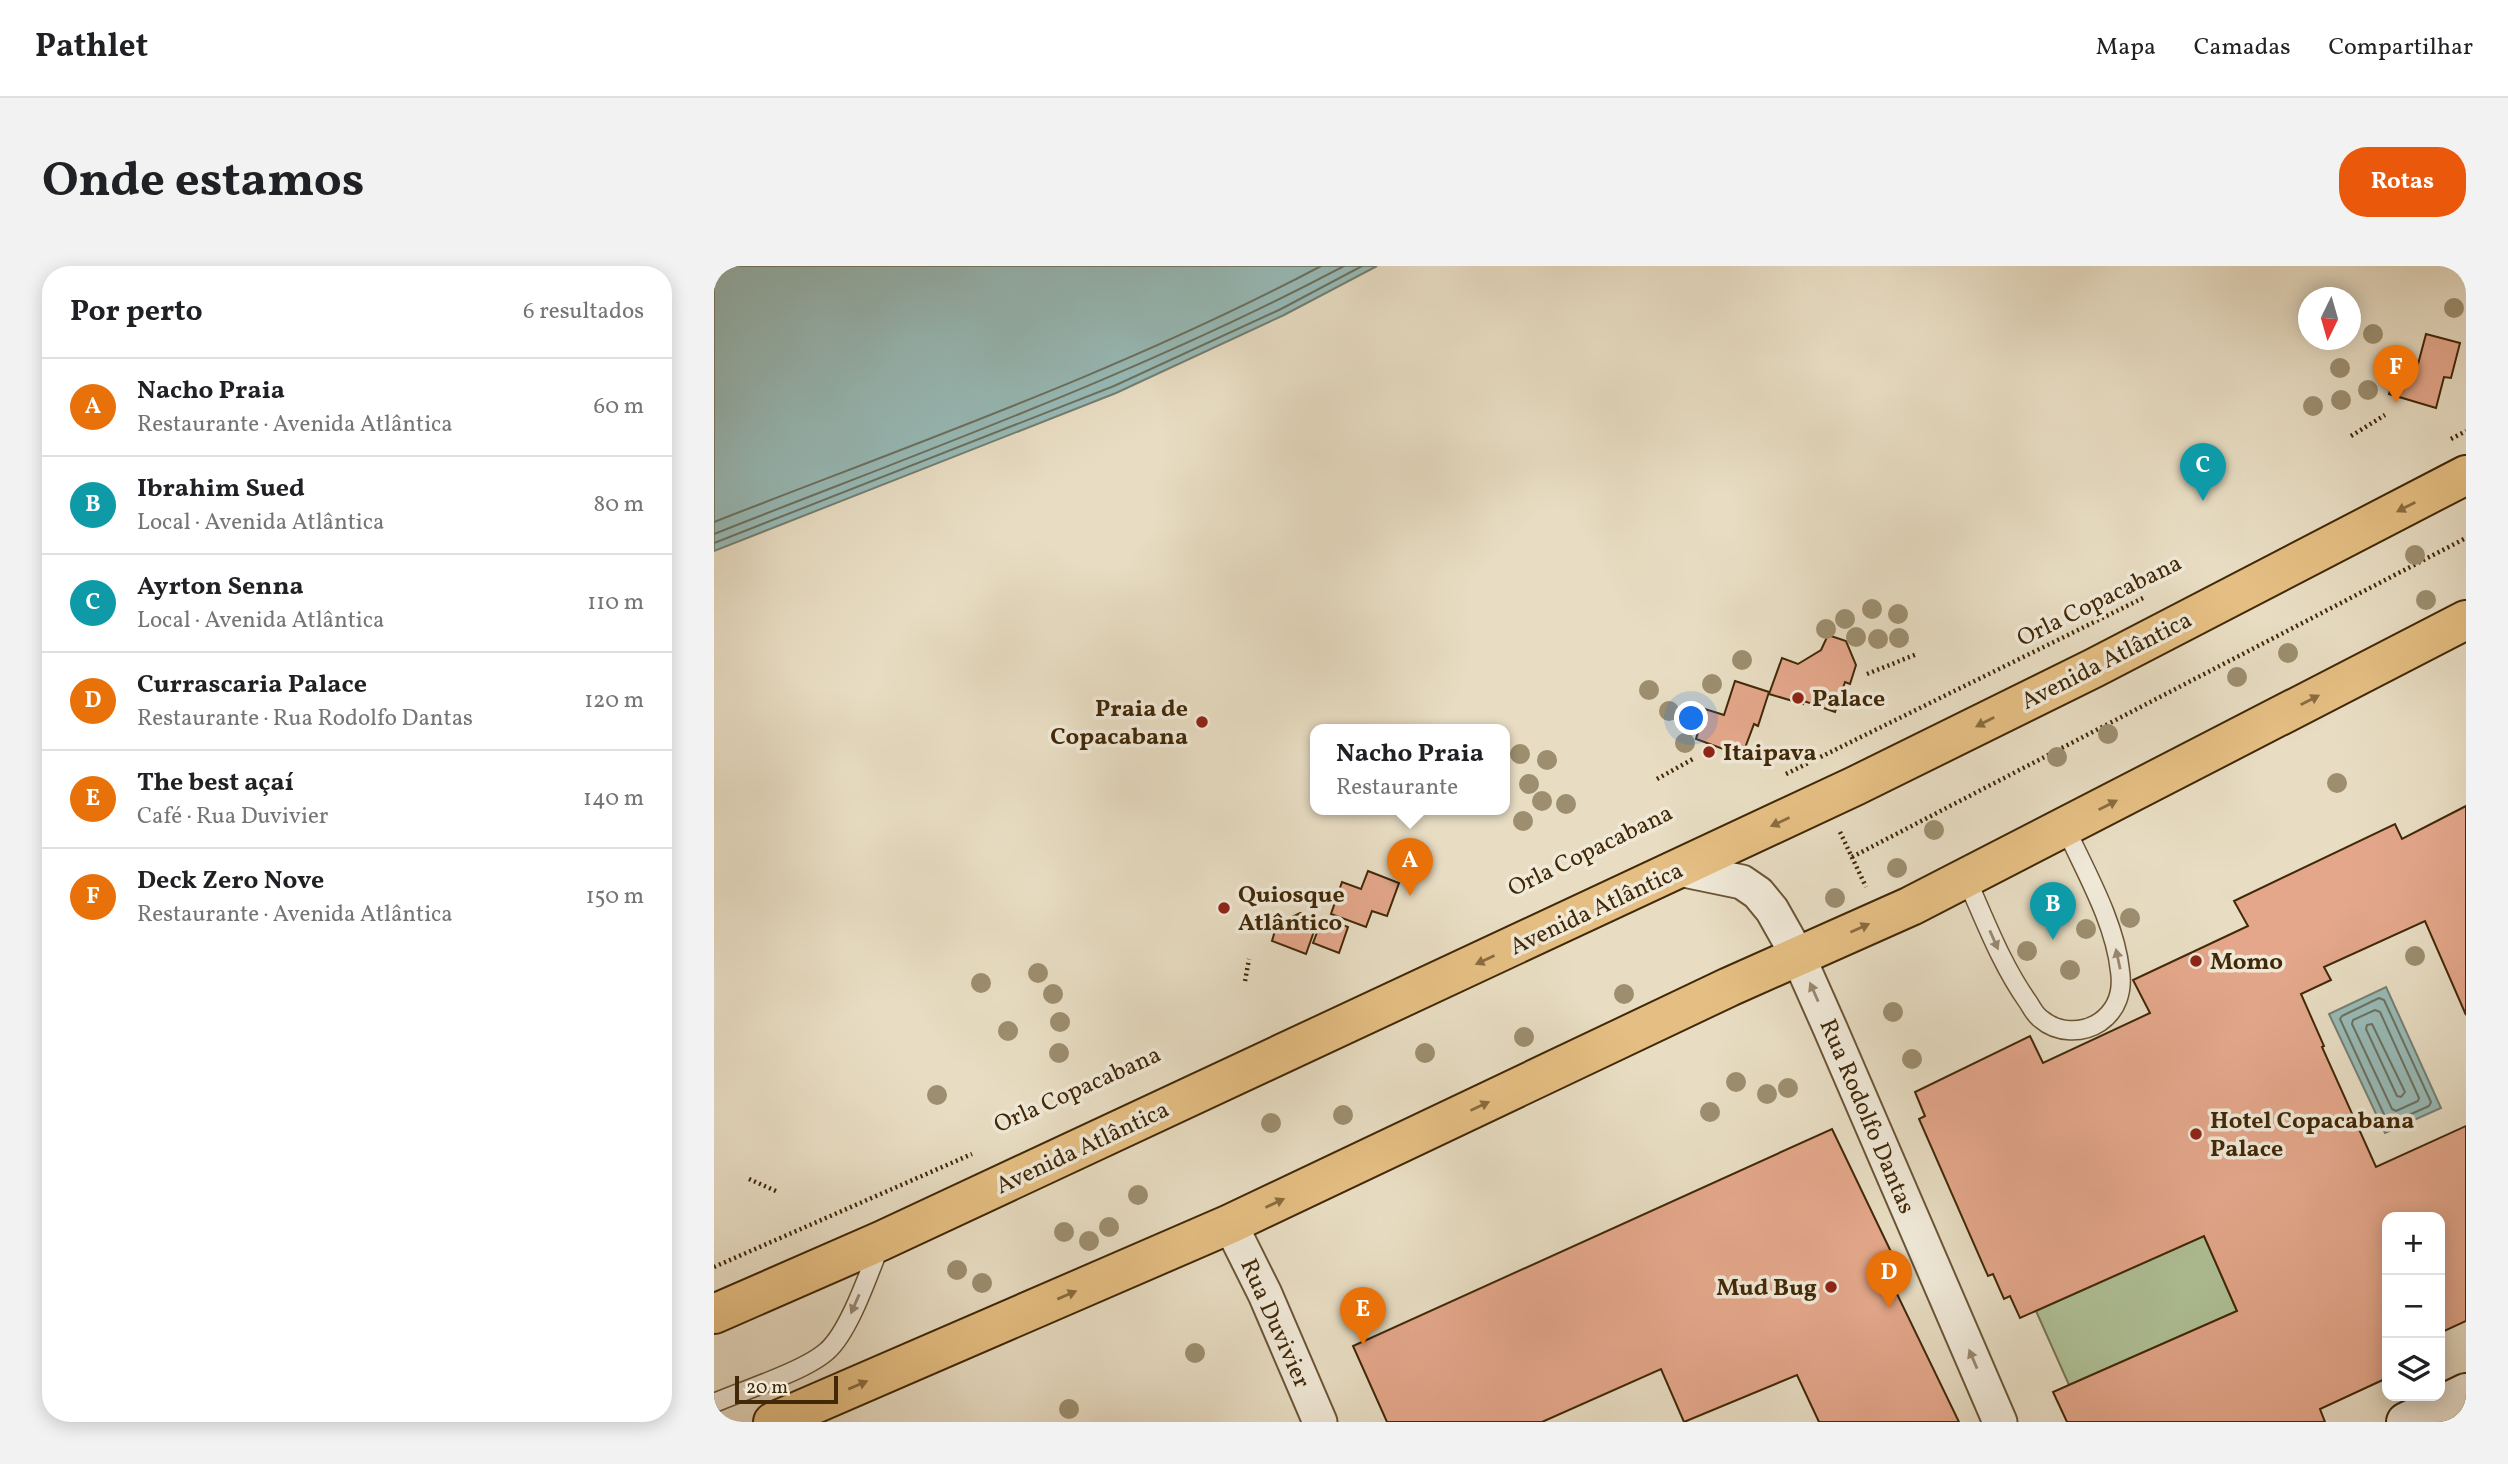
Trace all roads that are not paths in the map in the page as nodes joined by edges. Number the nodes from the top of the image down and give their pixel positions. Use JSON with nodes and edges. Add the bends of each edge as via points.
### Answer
{"nodes":[{"id":1,"x":2466,"y":475,"type":"edge"},
{"id":2,"x":2466,"y":620,"type":"edge"},
{"id":3,"x":2065,"y":827,"type":"junction"},
{"id":4,"x":1679,"y":869,"type":"junction"},
{"id":5,"x":1966,"y":878,"type":"junction"},
{"id":6,"x":1798,"y":956,"type":"junction"},
{"id":7,"x":1230,"y":1224,"type":"junction"},
{"id":8,"x":881,"y":1241,"type":"junction"},
{"id":9,"x":714,"y":1314,"type":"edge"},
{"id":10,"x":2466,"y":1393,"type":"edge"},
{"id":11,"x":714,"y":1403,"type":"edge"},
{"id":12,"x":773,"y":1422,"type":"edge"},
{"id":13,"x":1320,"y":1422,"type":"edge"},
{"id":14,"x":2000,"y":1422,"type":"edge"},
{"id":15,"x":2406,"y":1422,"type":"edge"}],
"edges":[{"from":1,"to":4,"type":"highway","name":"Avenida Atlântica","one_way":true,"via":[[2094,668]]},
{"from":3,"to":2,"type":"highway","one_way":true},
{"from":3,"to":5,"type":"highway"},
{"from":5,"to":3,"type":"lane","one_way":true,"via":[[2012,980],[2039,1018],[2056,1029],[2074,1031],[2096,1025],[2110,1015],[2120,998],[2121,972],[2113,935]]},
{"from":4,"to":6,"type":"street","name":"Rua Rodolfo Dantas","via":[[1742,882],[1758,893]]},
{"from":4,"to":8,"type":"highway","name":"Avenida Atlântica","one_way":true},
{"from":6,"to":5,"type":"highway","one_way":true},
{"from":7,"to":6,"type":"highway","one_way":true},
{"from":14,"to":6,"type":"street","name":"Rua Rodolfo Dantas","one_way":true},
{"from":12,"to":7,"type":"highway","one_way":true},
{"from":7,"to":13,"type":"street","name":"Rua Duvivier"},
{"from":8,"to":9,"type":"highway","name":"Avenida Atlântica"},
{"from":8,"to":11,"type":"lane","one_way":true,"via":[[842,1332],[830,1349],[815,1361]]},
{"from":10,"to":15,"type":"main road"}]}
